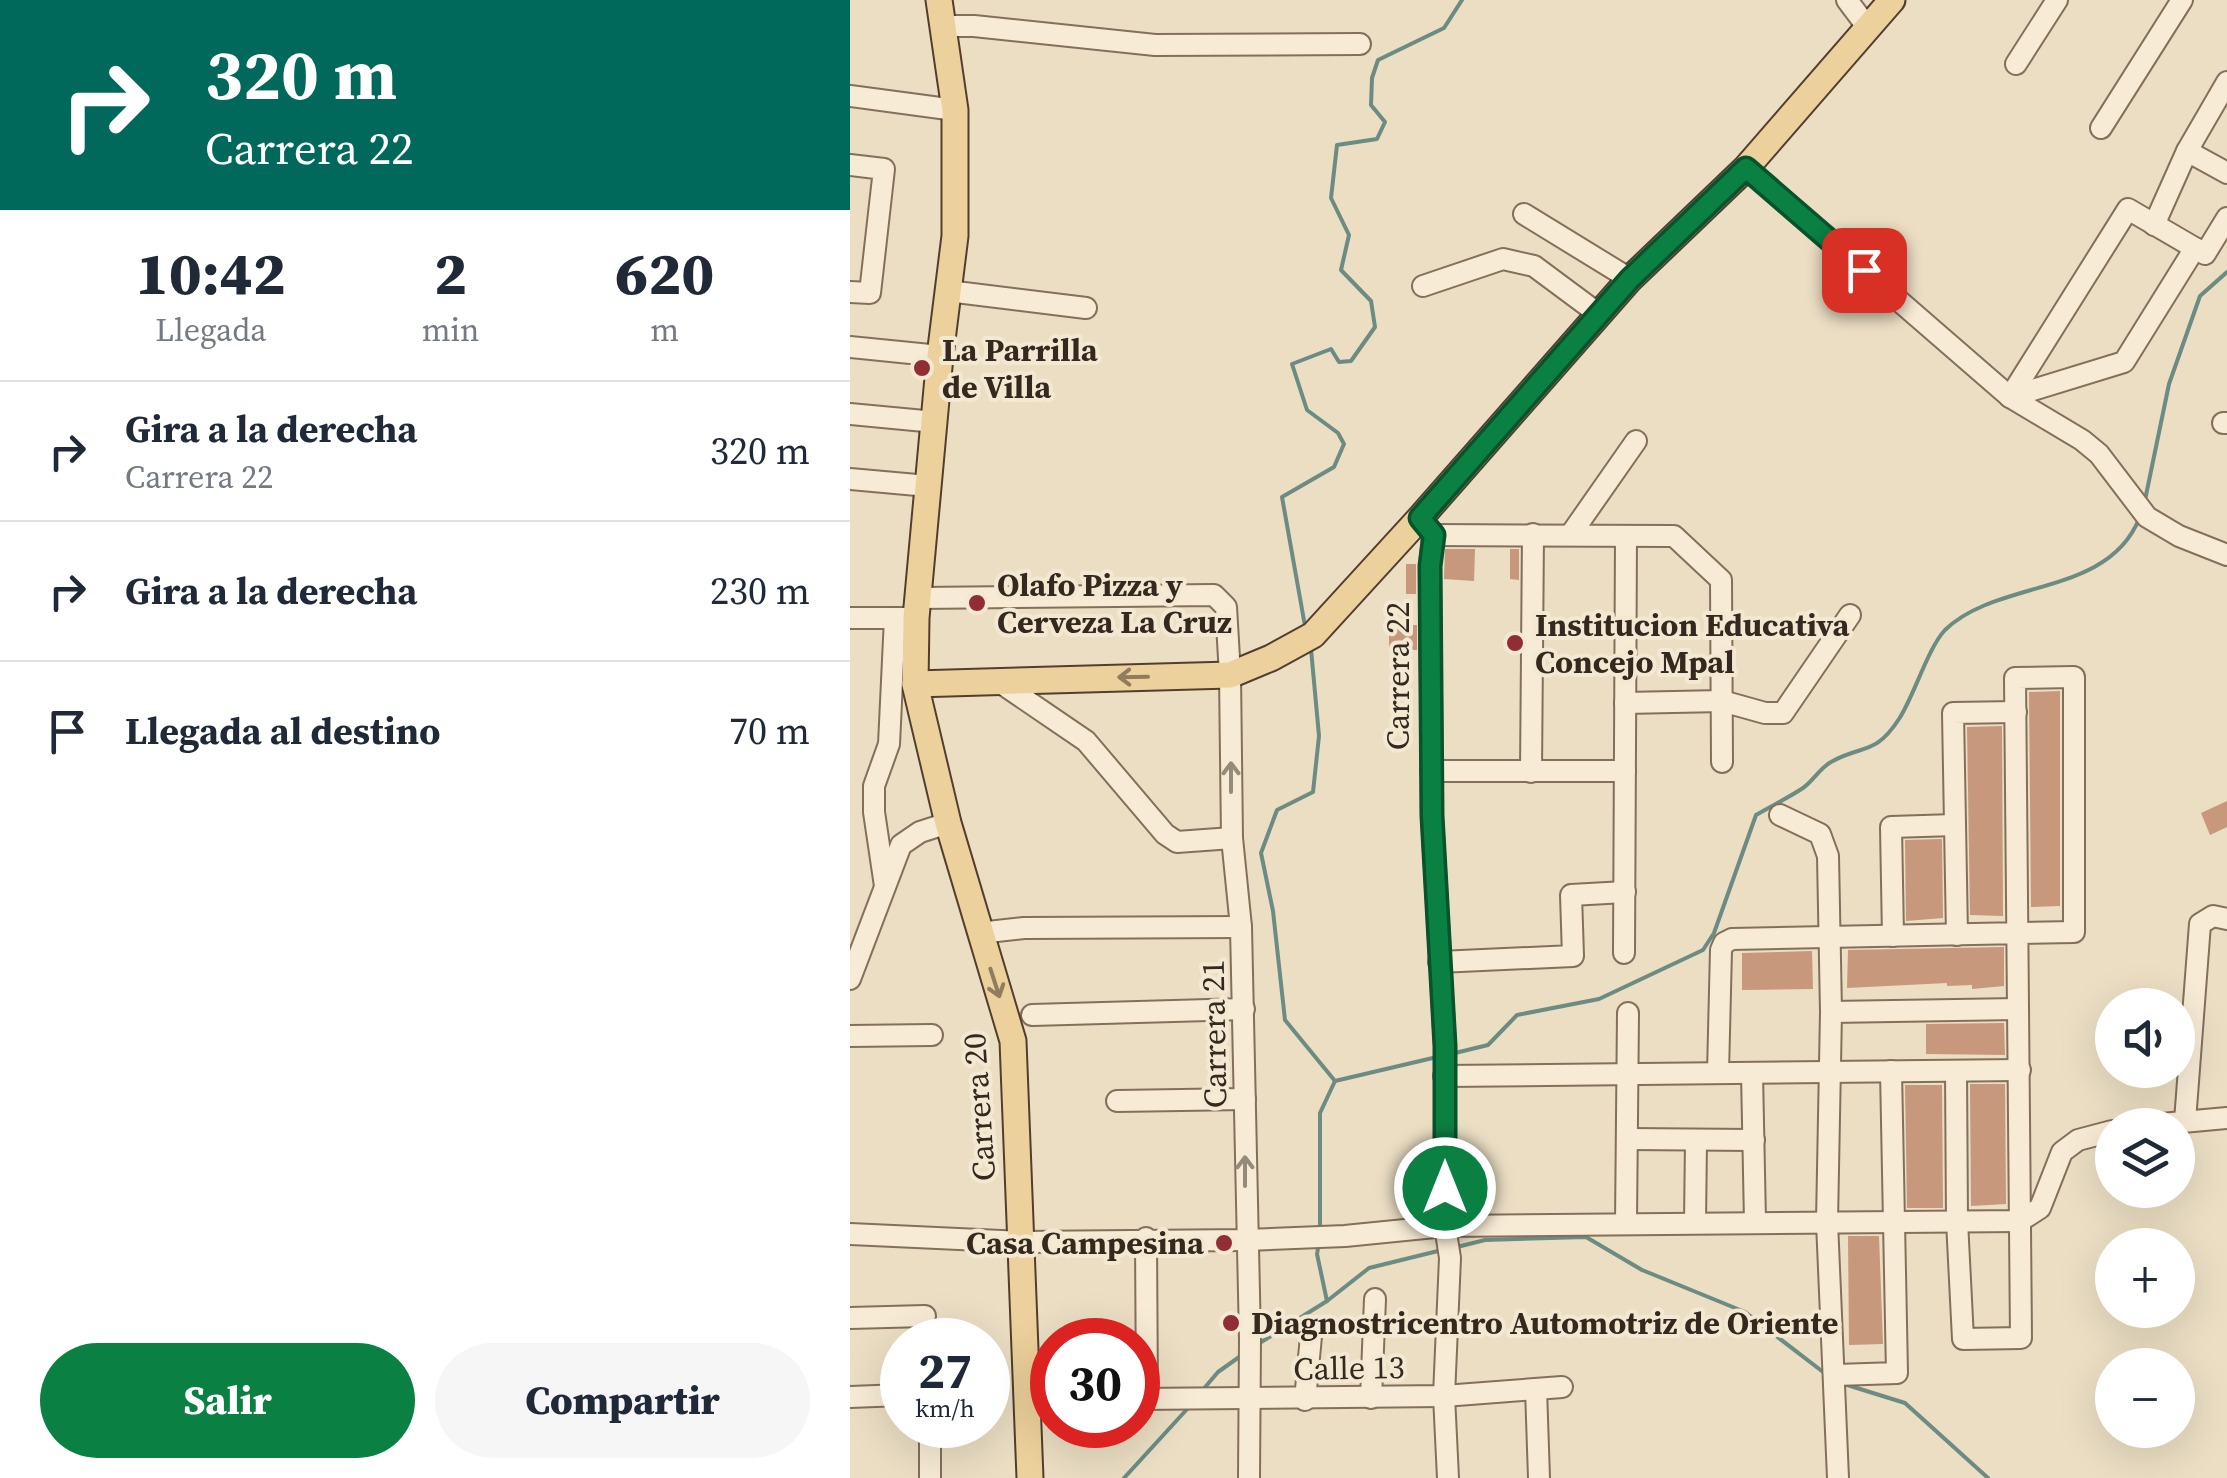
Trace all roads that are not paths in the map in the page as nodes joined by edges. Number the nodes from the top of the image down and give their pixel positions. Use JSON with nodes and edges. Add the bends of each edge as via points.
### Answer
{"nodes":[{"id":1,"x":1847,"y":0,"type":"edge"},
{"id":2,"x":1892,"y":0,"type":"edge"},
{"id":3,"x":2057,"y":0,"type":"edge"},
{"id":4,"x":2179,"y":1,"type":"edge"},
{"id":5,"x":940,"y":13,"type":"edge"},
{"id":6,"x":1868,"y":28,"type":"junction"},
{"id":7,"x":1360,"y":44,"type":"dead end"},
{"id":8,"x":2016,"y":64,"type":"dead end"},
{"id":9,"x":2227,"y":82,"type":"edge"},
{"id":10,"x":850,"y":96,"type":"edge"},
{"id":11,"x":955,"y":110,"type":"junction"},
{"id":12,"x":2101,"y":128,"type":"dead end"},
{"id":13,"x":2187,"y":151,"type":"junction"},
{"id":14,"x":850,"y":166,"type":"edge"},
{"id":15,"x":1746,"y":168,"type":"junction"},
{"id":16,"x":2227,"y":173,"type":"edge"},
{"id":17,"x":1524,"y":214,"type":"dead end"},
{"id":18,"x":2227,"y":218,"type":"edge"},
{"id":19,"x":2154,"y":224,"type":"junction"},
{"id":20,"x":2194,"y":248,"type":"junction"},
{"id":21,"x":1630,"y":279,"type":"junction"},
{"id":22,"x":1423,"y":286,"type":"dead end"},
{"id":23,"x":948,"y":291,"type":"junction"},
{"id":24,"x":850,"y":292,"type":"edge"},
{"id":25,"x":1086,"y":308,"type":"dead end"},
{"id":26,"x":1600,"y":315,"type":"junction"},
{"id":27,"x":850,"y":347,"type":"edge"},
{"id":28,"x":940,"y":356,"type":"junction"},
{"id":29,"x":2010,"y":397,"type":"junction"},
{"id":30,"x":850,"y":414,"type":"edge"},
{"id":31,"x":935,"y":422,"type":"junction"},
{"id":32,"x":1636,"y":440,"type":"dead end"},
{"id":33,"x":850,"y":480,"type":"edge"},
{"id":34,"x":928,"y":486,"type":"junction"},
{"id":35,"x":1427,"y":526,"type":"junction"},
{"id":36,"x":1533,"y":534,"type":"junction"},
{"id":37,"x":1571,"y":534,"type":"junction"},
{"id":38,"x":1626,"y":538,"type":"junction"},
{"id":39,"x":2227,"y":554,"type":"edge"},
{"id":40,"x":910,"y":611,"type":"junction"},
{"id":41,"x":1850,"y":615,"type":"dead end"},
{"id":42,"x":850,"y":618,"type":"edge"},
{"id":43,"x":1230,"y":675,"type":"junction"},
{"id":44,"x":998,"y":681,"type":"junction"},
{"id":45,"x":915,"y":684,"type":"junction"},
{"id":46,"x":1722,"y":701,"type":"junction"},
{"id":47,"x":1625,"y":703,"type":"junction"},
{"id":48,"x":2016,"y":712,"type":"junction"},
{"id":49,"x":1722,"y":762,"type":"dead end"},
{"id":50,"x":1431,"y":771,"type":"junction"},
{"id":51,"x":1625,"y":771,"type":"junction"},
{"id":52,"x":1530,"y":772,"type":"junction"},
{"id":53,"x":1780,"y":815,"type":"dead end"},
{"id":54,"x":948,"y":822,"type":"junction"},
{"id":55,"x":1955,"y":825,"type":"junction"},
{"id":56,"x":1232,"y":838,"type":"junction"},
{"id":57,"x":885,"y":886,"type":"junction"},
{"id":58,"x":1625,"y":892,"type":"junction"},
{"id":59,"x":2227,"y":918,"type":"edge"},
{"id":60,"x":1241,"y":927,"type":"junction"},
{"id":61,"x":979,"y":933,"type":"junction"},
{"id":62,"x":2019,"y":934,"type":"junction"},
{"id":63,"x":1957,"y":935,"type":"junction"},
{"id":64,"x":1893,"y":936,"type":"junction"},
{"id":65,"x":1830,"y":937,"type":"junction"},
{"id":66,"x":1624,"y":953,"type":"dead end"},
{"id":67,"x":1439,"y":962,"type":"junction"},
{"id":68,"x":850,"y":978,"type":"edge"},
{"id":69,"x":1244,"y":1009,"type":"junction"},
{"id":70,"x":2018,"y":1009,"type":"junction"},
{"id":71,"x":1831,"y":1012,"type":"junction"},
{"id":72,"x":1628,"y":1013,"type":"dead end"},
{"id":73,"x":1032,"y":1015,"type":"dead end"},
{"id":74,"x":850,"y":1036,"type":"edge"},
{"id":75,"x":932,"y":1036,"type":"dead end"},
{"id":76,"x":1445,"y":1062,"type":"junction"},
{"id":77,"x":1956,"y":1070,"type":"junction"},
{"id":78,"x":2020,"y":1070,"type":"junction"},
{"id":79,"x":1830,"y":1072,"type":"junction"},
{"id":80,"x":1891,"y":1072,"type":"junction"},
{"id":81,"x":1718,"y":1073,"type":"junction"},
{"id":82,"x":1752,"y":1073,"type":"junction"},
{"id":83,"x":1628,"y":1074,"type":"junction"},
{"id":84,"x":1245,"y":1099,"type":"junction"},
{"id":85,"x":1117,"y":1101,"type":"dead end"},
{"id":86,"x":2187,"y":1108,"type":"edge"},
{"id":87,"x":2227,"y":1118,"type":"edge"},
{"id":88,"x":2195,"y":1120,"type":"edge"},
{"id":89,"x":2095,"y":1136,"type":"edge"},
{"id":90,"x":1628,"y":1139,"type":"junction"},
{"id":91,"x":1696,"y":1140,"type":"junction"},
{"id":92,"x":1754,"y":1140,"type":"junction"},
{"id":93,"x":1956,"y":1221,"type":"junction"},
{"id":94,"x":2020,"y":1221,"type":"junction"},
{"id":95,"x":1755,"y":1222,"type":"junction"},
{"id":96,"x":1828,"y":1222,"type":"junction"},
{"id":97,"x":1892,"y":1222,"type":"junction"},
{"id":98,"x":1626,"y":1223,"type":"junction"},
{"id":99,"x":1695,"y":1223,"type":"junction"},
{"id":100,"x":850,"y":1234,"type":"edge"},
{"id":101,"x":1146,"y":1238,"type":"junction"},
{"id":102,"x":1246,"y":1240,"type":"junction"},
{"id":103,"x":1021,"y":1242,"type":"junction"},
{"id":104,"x":1448,"y":1243,"type":"junction"},
{"id":105,"x":1375,"y":1299,"type":"dead end"},
{"id":106,"x":925,"y":1316,"type":"dead end"},
{"id":107,"x":850,"y":1318,"type":"edge"},
{"id":108,"x":1144,"y":1318,"type":"edge"},
{"id":109,"x":1310,"y":1336,"type":"dead end"},
{"id":110,"x":1836,"y":1381,"type":"junction"},
{"id":111,"x":1562,"y":1387,"type":"dead end"},
{"id":112,"x":1536,"y":1389,"type":"junction"},
{"id":113,"x":880,"y":1396,"type":"edge"},
{"id":114,"x":1444,"y":1396,"type":"junction"},
{"id":115,"x":850,"y":1397,"type":"edge"},
{"id":116,"x":1371,"y":1398,"type":"junction"},
{"id":117,"x":1160,"y":1399,"type":"edge"},
{"id":118,"x":1248,"y":1400,"type":"junction"},
{"id":119,"x":1305,"y":1400,"type":"junction"},
{"id":120,"x":1026,"y":1401,"type":"junction"},
{"id":121,"x":1030,"y":1401,"type":"edge"},
{"id":122,"x":930,"y":1448,"type":"edge"},
{"id":123,"x":930,"y":1478,"type":"edge"},
{"id":124,"x":1030,"y":1478,"type":"edge"},
{"id":125,"x":1248,"y":1478,"type":"edge"},
{"id":126,"x":1448,"y":1478,"type":"edge"},
{"id":127,"x":1539,"y":1478,"type":"edge"},
{"id":128,"x":1838,"y":1478,"type":"edge"}],
"edges":[{"from":1,"to":6,"type":"street"},
{"from":2,"to":6,"type":"main road"},
{"from":3,"to":8,"type":"street"},
{"from":4,"to":12,"type":"street"},
{"from":5,"to":7,"type":"street","via":[[974,26],[1155,45]]},
{"from":5,"to":11,"type":"main road","name":"Carrera 20"},
{"from":6,"to":15,"type":"main road"},
{"from":9,"to":13,"type":"street"},
{"from":10,"to":11,"type":"street"},
{"from":11,"to":23,"type":"main road","name":"Carrera 20"},
{"from":13,"to":16,"type":"street"},
{"from":13,"to":19,"type":"street"},
{"from":14,"to":24,"type":"street","via":[[884,169],[870,292]]},
{"from":15,"to":21,"type":"main road"},
{"from":15,"to":29,"type":"street"},
{"from":17,"to":21,"type":"street"},
{"from":18,"to":20,"type":"street","via":[[2206,254]]},
{"from":19,"to":20,"type":"street"},
{"from":19,"to":29,"type":"street","via":[[2128,210]]},
{"from":20,"to":29,"type":"street","via":[[2124,362]]},
{"from":21,"to":26,"type":"main road"},
{"from":22,"to":26,"type":"street","via":[[1504,260],[1534,266]]},
{"from":23,"to":25,"type":"street"},
{"from":23,"to":28,"type":"main road","name":"Carrera 20"},
{"from":26,"to":35,"type":"main road"},
{"from":27,"to":28,"type":"street"},
{"from":28,"to":31,"type":"main road","name":"Carrera 20"},
{"from":29,"to":39,"type":"street","via":[[2090,447],[2141,510],[2178,536]]},
{"from":30,"to":31,"type":"street"},
{"from":31,"to":34,"type":"main road","name":"Carrera 20"},
{"from":32,"to":37,"type":"street"},
{"from":33,"to":34,"type":"street"},
{"from":34,"to":40,"type":"main road","name":"Carrera 20"},
{"from":35,"to":36,"type":"street"},
{"from":35,"to":43,"type":"main road","via":[[1307,638]]},
{"from":35,"to":50,"type":"street","name":"Carrera 22"},
{"from":36,"to":37,"type":"street"},
{"from":36,"to":52,"type":"street"},
{"from":37,"to":38,"type":"street"},
{"from":38,"to":46,"type":"street","via":[[1674,536],[1721,580]]},
{"from":38,"to":47,"type":"street"},
{"from":40,"to":42,"type":"street"},
{"from":40,"to":43,"type":"street","name":"Carrera 21","via":[[1214,595],[1226,607]]},
{"from":40,"to":45,"type":"main road","name":"Carrera 20"},
{"from":40,"to":57,"type":"street","via":[[889,744],[874,786]]},
{"from":41,"to":46,"type":"street","via":[[1783,713]]},
{"from":43,"to":44,"type":"main road","one_way":true},
{"from":56,"to":43,"type":"street","name":"Carrera 21","one_way":true},
{"from":44,"to":45,"type":"main road"},
{"from":44,"to":56,"type":"street","via":[[1086,741],[1165,834],[1177,842]]},
{"from":45,"to":54,"type":"main road","name":"Carrera 20"},
{"from":46,"to":47,"type":"street"},
{"from":46,"to":49,"type":"street"},
{"from":47,"to":51,"type":"street"},
{"from":48,"to":55,"type":"street","via":[[1953,713]]},
{"from":48,"to":62,"type":"street"},
{"from":48,"to":62,"type":"street","via":[[2015,678],[2074,677],[2074,932]]},
{"from":50,"to":52,"type":"street"},
{"from":50,"to":67,"type":"street","name":"Carrera 22"},
{"from":51,"to":52,"type":"street"},
{"from":51,"to":58,"type":"street"},
{"from":53,"to":65,"type":"street","via":[[1820,834],[1826,845]]},
{"from":54,"to":57,"type":"street","via":[[901,845]]},
{"from":54,"to":61,"type":"main road","name":"Carrera 20"},
{"from":55,"to":63,"type":"street"},
{"from":55,"to":64,"type":"street","via":[[1891,827]]},
{"from":56,"to":60,"type":"street","name":"Carrera 21"},
{"from":57,"to":68,"type":"street"},
{"from":58,"to":66,"type":"street"},
{"from":58,"to":67,"type":"street","via":[[1570,895],[1573,956]]},
{"from":59,"to":86,"type":"street","via":[[2200,924]]},
{"from":60,"to":61,"type":"street"},
{"from":60,"to":69,"type":"street","name":"Carrera 21"},
{"from":61,"to":103,"type":"main road","name":"Carrera 20","one_way":true,"via":[[1013,1041]]},
{"from":62,"to":63,"type":"street"},
{"from":62,"to":70,"type":"street"},
{"from":63,"to":64,"type":"street"},
{"from":64,"to":65,"type":"street"},
{"from":65,"to":71,"type":"street"},
{"from":65,"to":81,"type":"street","via":[[1724,944]]},
{"from":67,"to":76,"type":"street","name":"Carrera 22"},
{"from":69,"to":73,"type":"street"},
{"from":69,"to":84,"type":"street","name":"Carrera 21"},
{"from":70,"to":71,"type":"street"},
{"from":70,"to":78,"type":"street"},
{"from":71,"to":79,"type":"street"},
{"from":72,"to":83,"type":"street"},
{"from":74,"to":75,"type":"street"},
{"from":76,"to":83,"type":"street"},
{"from":76,"to":104,"type":"street","name":"Carrera 22"},
{"from":77,"to":78,"type":"street"},
{"from":77,"to":80,"type":"street"},
{"from":77,"to":93,"type":"street"},
{"from":78,"to":94,"type":"street"},
{"from":79,"to":80,"type":"street"},
{"from":79,"to":82,"type":"street"},
{"from":79,"to":96,"type":"street"},
{"from":80,"to":97,"type":"street"},
{"from":81,"to":82,"type":"street"},
{"from":81,"to":83,"type":"street"},
{"from":82,"to":92,"type":"street"},
{"from":83,"to":90,"type":"street"},
{"from":84,"to":85,"type":"street"},
{"from":102,"to":84,"type":"street","name":"Carrera 21","one_way":true},
{"from":87,"to":88,"type":"street"},
{"from":89,"to":94,"type":"street","via":[[2062,1152],[2040,1208]]},
{"from":90,"to":91,"type":"street"},
{"from":90,"to":98,"type":"street"},
{"from":91,"to":92,"type":"street"},
{"from":91,"to":99,"type":"street"},
{"from":92,"to":95,"type":"street"},
{"from":93,"to":94,"type":"street"},
{"from":93,"to":94,"type":"street","via":[[1963,1338],[2022,1338]]},
{"from":93,"to":97,"type":"street"},
{"from":95,"to":96,"type":"street"},
{"from":95,"to":99,"type":"street"},
{"from":96,"to":97,"type":"street"},
{"from":96,"to":110,"type":"street"},
{"from":97,"to":110,"type":"street","via":[[1897,1373]]},
{"from":98,"to":99,"type":"street"},
{"from":98,"to":104,"type":"street"},
{"from":100,"to":103,"type":"street"},
{"from":101,"to":102,"type":"street"},
{"from":101,"to":103,"type":"street"},
{"from":101,"to":108,"type":"street"},
{"from":102,"to":104,"type":"street","via":[[1345,1236]]},
{"from":102,"to":118,"type":"street","name":"Carrera 21"},
{"from":103,"to":120,"type":"main road","name":"Carrera 20"},
{"from":104,"to":114,"type":"street","name":"Carrera 22"},
{"from":105,"to":116,"type":"street"},
{"from":106,"to":107,"type":"street"},
{"from":109,"to":119,"type":"street"},
{"from":110,"to":128,"type":"street"},
{"from":111,"to":112,"type":"street","name":"Calle 13"},
{"from":112,"to":114,"type":"street","name":"Calle 13"},
{"from":112,"to":127,"type":"street"},
{"from":113,"to":115,"type":"street"},
{"from":114,"to":116,"type":"street","name":"Calle 13"},
{"from":114,"to":126,"type":"street","name":"Carrera 22"},
{"from":116,"to":119,"type":"street","name":"Calle 13"},
{"from":117,"to":118,"type":"street","name":"Calle 13"},
{"from":118,"to":119,"type":"street","name":"Calle 13"},
{"from":118,"to":125,"type":"street","name":"Carrera 21"},
{"from":120,"to":121,"type":"street"},
{"from":120,"to":124,"type":"main road","name":"Carrera 20"},
{"from":122,"to":123,"type":"street"}]}
